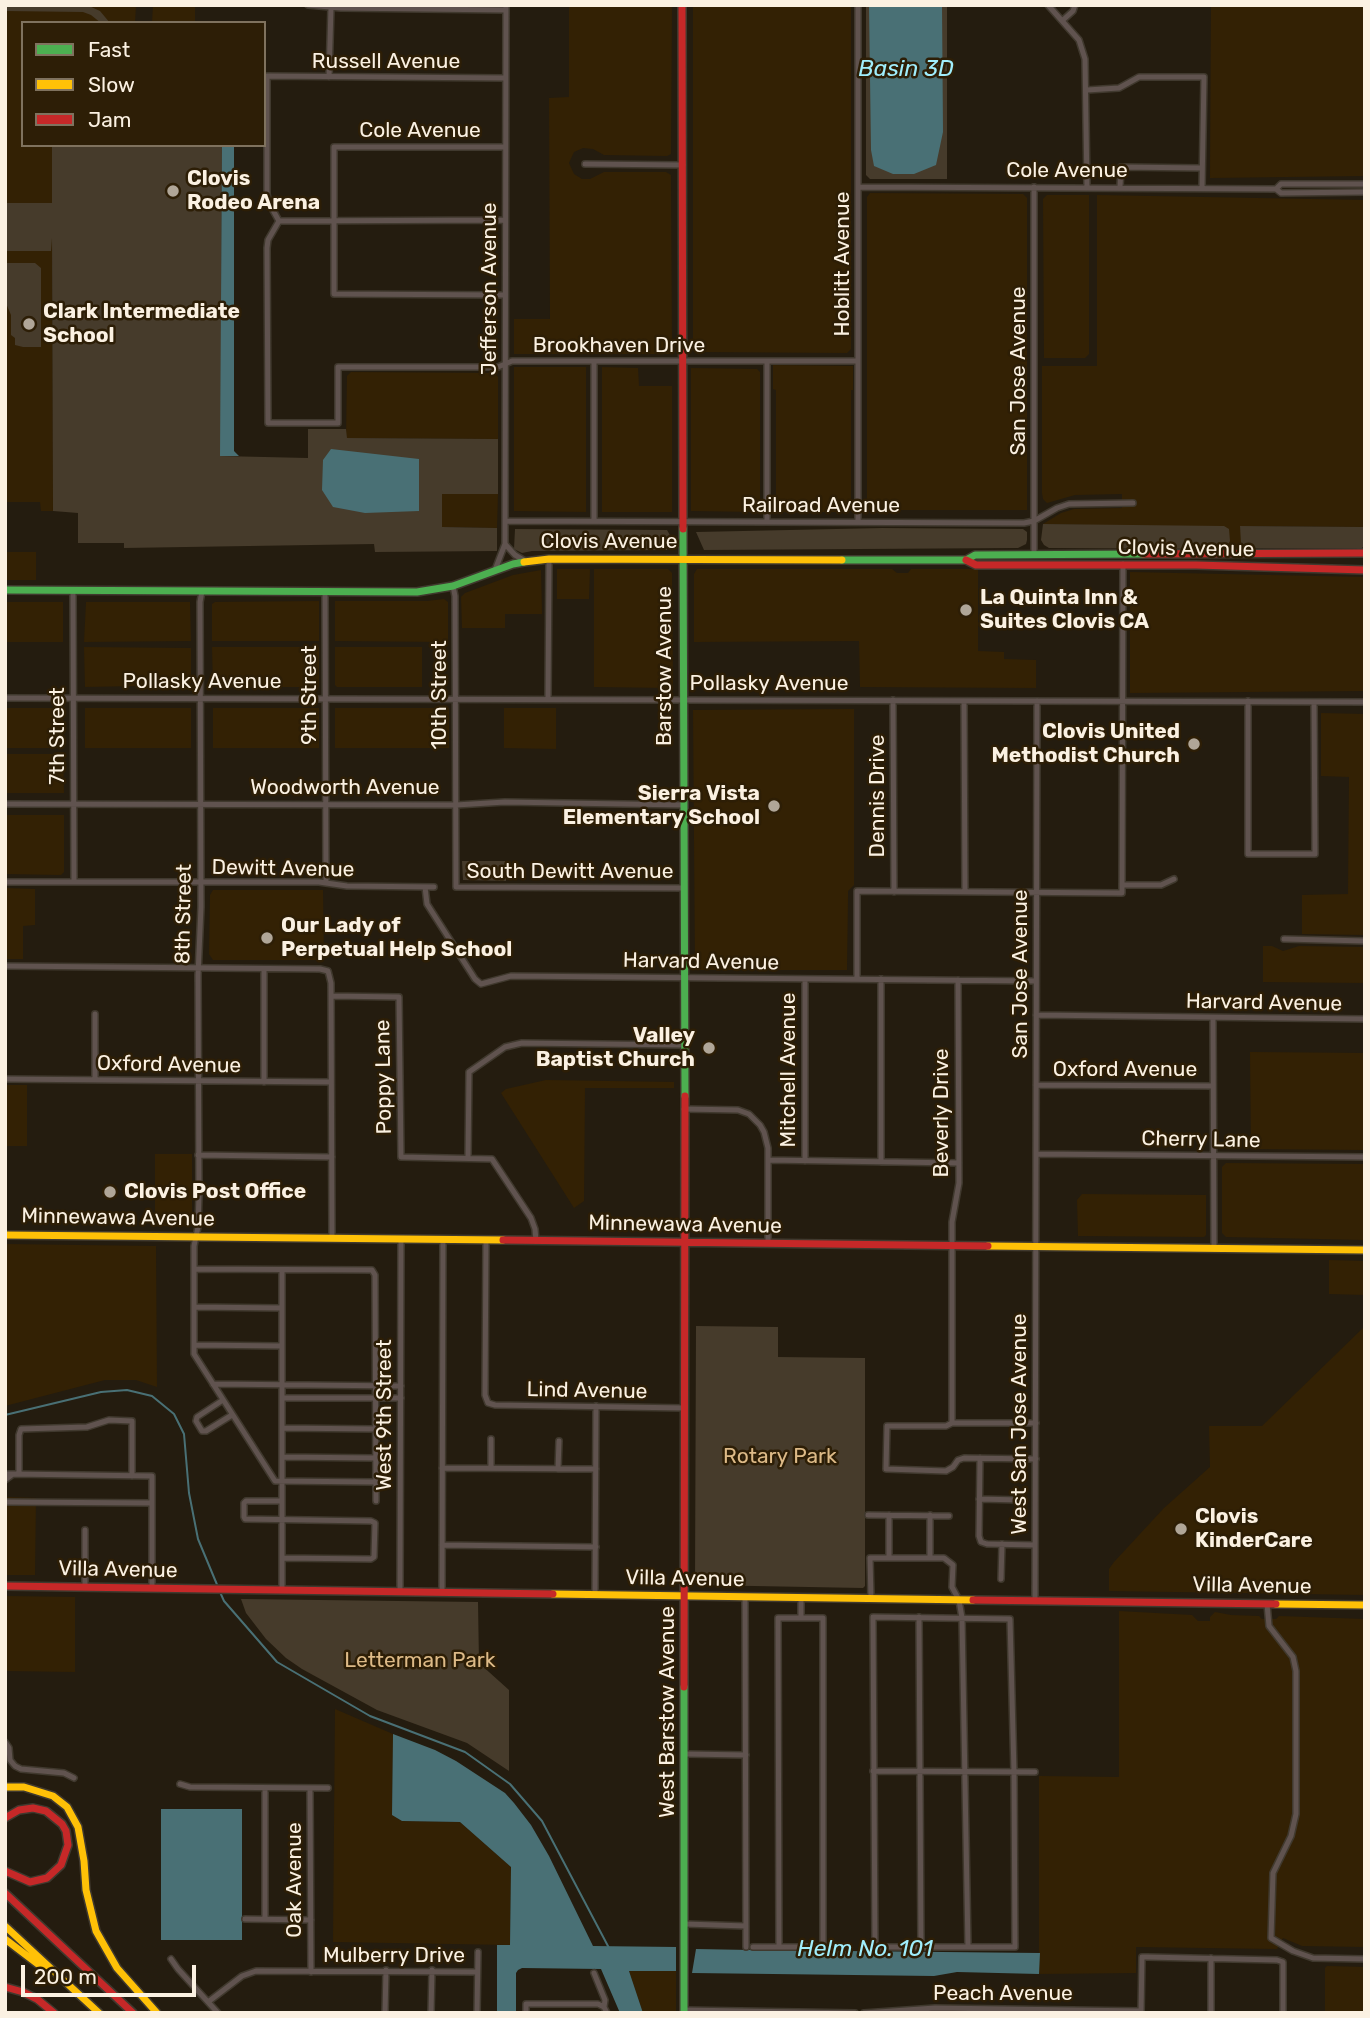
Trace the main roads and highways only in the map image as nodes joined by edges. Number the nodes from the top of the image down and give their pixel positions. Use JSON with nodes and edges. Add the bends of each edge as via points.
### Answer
{"nodes":[{"id":1,"x":682,"y":5,"type":"edge"},
{"id":2,"x":1365,"y":553,"type":"edge"},
{"id":3,"x":1106,"y":554,"type":"junction"},
{"id":4,"x":1192,"y":554,"type":"junction"},
{"id":5,"x":1034,"y":555,"type":"junction"},
{"id":6,"x":682,"y":559,"type":"junction"},
{"id":7,"x":966,"y":560,"type":"junction"},
{"id":8,"x":1038,"y":564,"type":"junction"},
{"id":9,"x":986,"y":565,"type":"junction"},
{"id":10,"x":1123,"y":565,"type":"junction"},
{"id":11,"x":1365,"y":569,"type":"edge"},
{"id":12,"x":5,"y":590,"type":"edge"},
{"id":13,"x":5,"y":1235,"type":"edge"},
{"id":14,"x":685,"y":1243,"type":"junction"},
{"id":15,"x":1365,"y":1250,"type":"edge"},
{"id":16,"x":5,"y":1586,"type":"edge"},
{"id":17,"x":685,"y":1596,"type":"junction"},
{"id":18,"x":1365,"y":1605,"type":"edge"},
{"id":19,"x":5,"y":1787,"type":"edge"},
{"id":20,"x":5,"y":1818,"type":"edge"},
{"id":21,"x":5,"y":1871,"type":"edge"},
{"id":22,"x":5,"y":1893,"type":"edge"},
{"id":23,"x":5,"y":1926,"type":"edge"},
{"id":24,"x":5,"y":1939,"type":"edge"},
{"id":25,"x":5,"y":1987,"type":"edge"},
{"id":26,"x":89,"y":2004,"type":"junction"},
{"id":27,"x":684,"y":2011,"type":"edge"},
{"id":28,"x":54,"y":2013,"type":"edge"},
{"id":29,"x":99,"y":2013,"type":"edge"},
{"id":30,"x":133,"y":2013,"type":"edge"},
{"id":31,"x":157,"y":2013,"type":"edge"}],
"edges":[{"from":1,"to":6,"type":"main road","name":"Barstow Avenue"},
{"from":2,"to":4,"type":"main road","name":"Clovis Avenue"},
{"from":3,"to":4,"type":"main road","name":"Clovis Avenue"},
{"from":3,"to":5,"type":"main road","name":"Clovis Avenue"},
{"from":3,"to":8,"type":"main road","via":[[1042,559]]},
{"from":4,"to":10,"type":"main road","via":[[1129,560]]},
{"from":5,"to":7,"type":"main road","name":"Clovis Avenue","via":[[975,555]]},
{"from":5,"to":9,"type":"main road","via":[[1028,560],[1004,559]]},
{"from":6,"to":7,"type":"main road","name":"Clovis Avenue"},
{"from":6,"to":12,"type":"main road","name":"Clovis Avenue","via":[[525,561],[453,586],[417,592]]},
{"from":6,"to":14,"type":"main road","name":"Barstow Avenue"},
{"from":7,"to":9,"type":"main road","name":"Clovis Avenue"},
{"from":8,"to":9,"type":"main road","name":"Clovis Avenue"},
{"from":8,"to":10,"type":"main road","name":"Clovis Avenue"},
{"from":10,"to":11,"type":"main road","name":"Clovis Avenue"},
{"from":13,"to":14,"type":"main road","name":"Minnewawa Avenue"},
{"from":14,"to":15,"type":"main road","name":"Minnewawa Avenue"},
{"from":14,"to":17,"type":"main road","name":"West Barstow Avenue"},
{"from":16,"to":17,"type":"main road","name":"Villa Avenue"},
{"from":17,"to":18,"type":"main road","name":"Villa Avenue"},
{"from":17,"to":27,"type":"main road","name":"West Barstow Avenue"},
{"from":19,"to":31,"type":"main road","via":[[24,1787],[53,1796],[66,1807],[78,1827],[96,1931],[117,1968]]},
{"from":20,"to":21,"type":"main road","via":[[19,1810],[46,1811],[62,1824],[68,1838],[61,1865],[47,1878],[30,1882]]},
{"from":22,"to":30,"type":"main road"},
{"from":23,"to":26,"type":"main road"},
{"from":24,"to":26,"type":"main road"},
{"from":25,"to":28,"type":"main road","via":[[37,1999]]},
{"from":26,"to":29,"type":"main road"}]}
